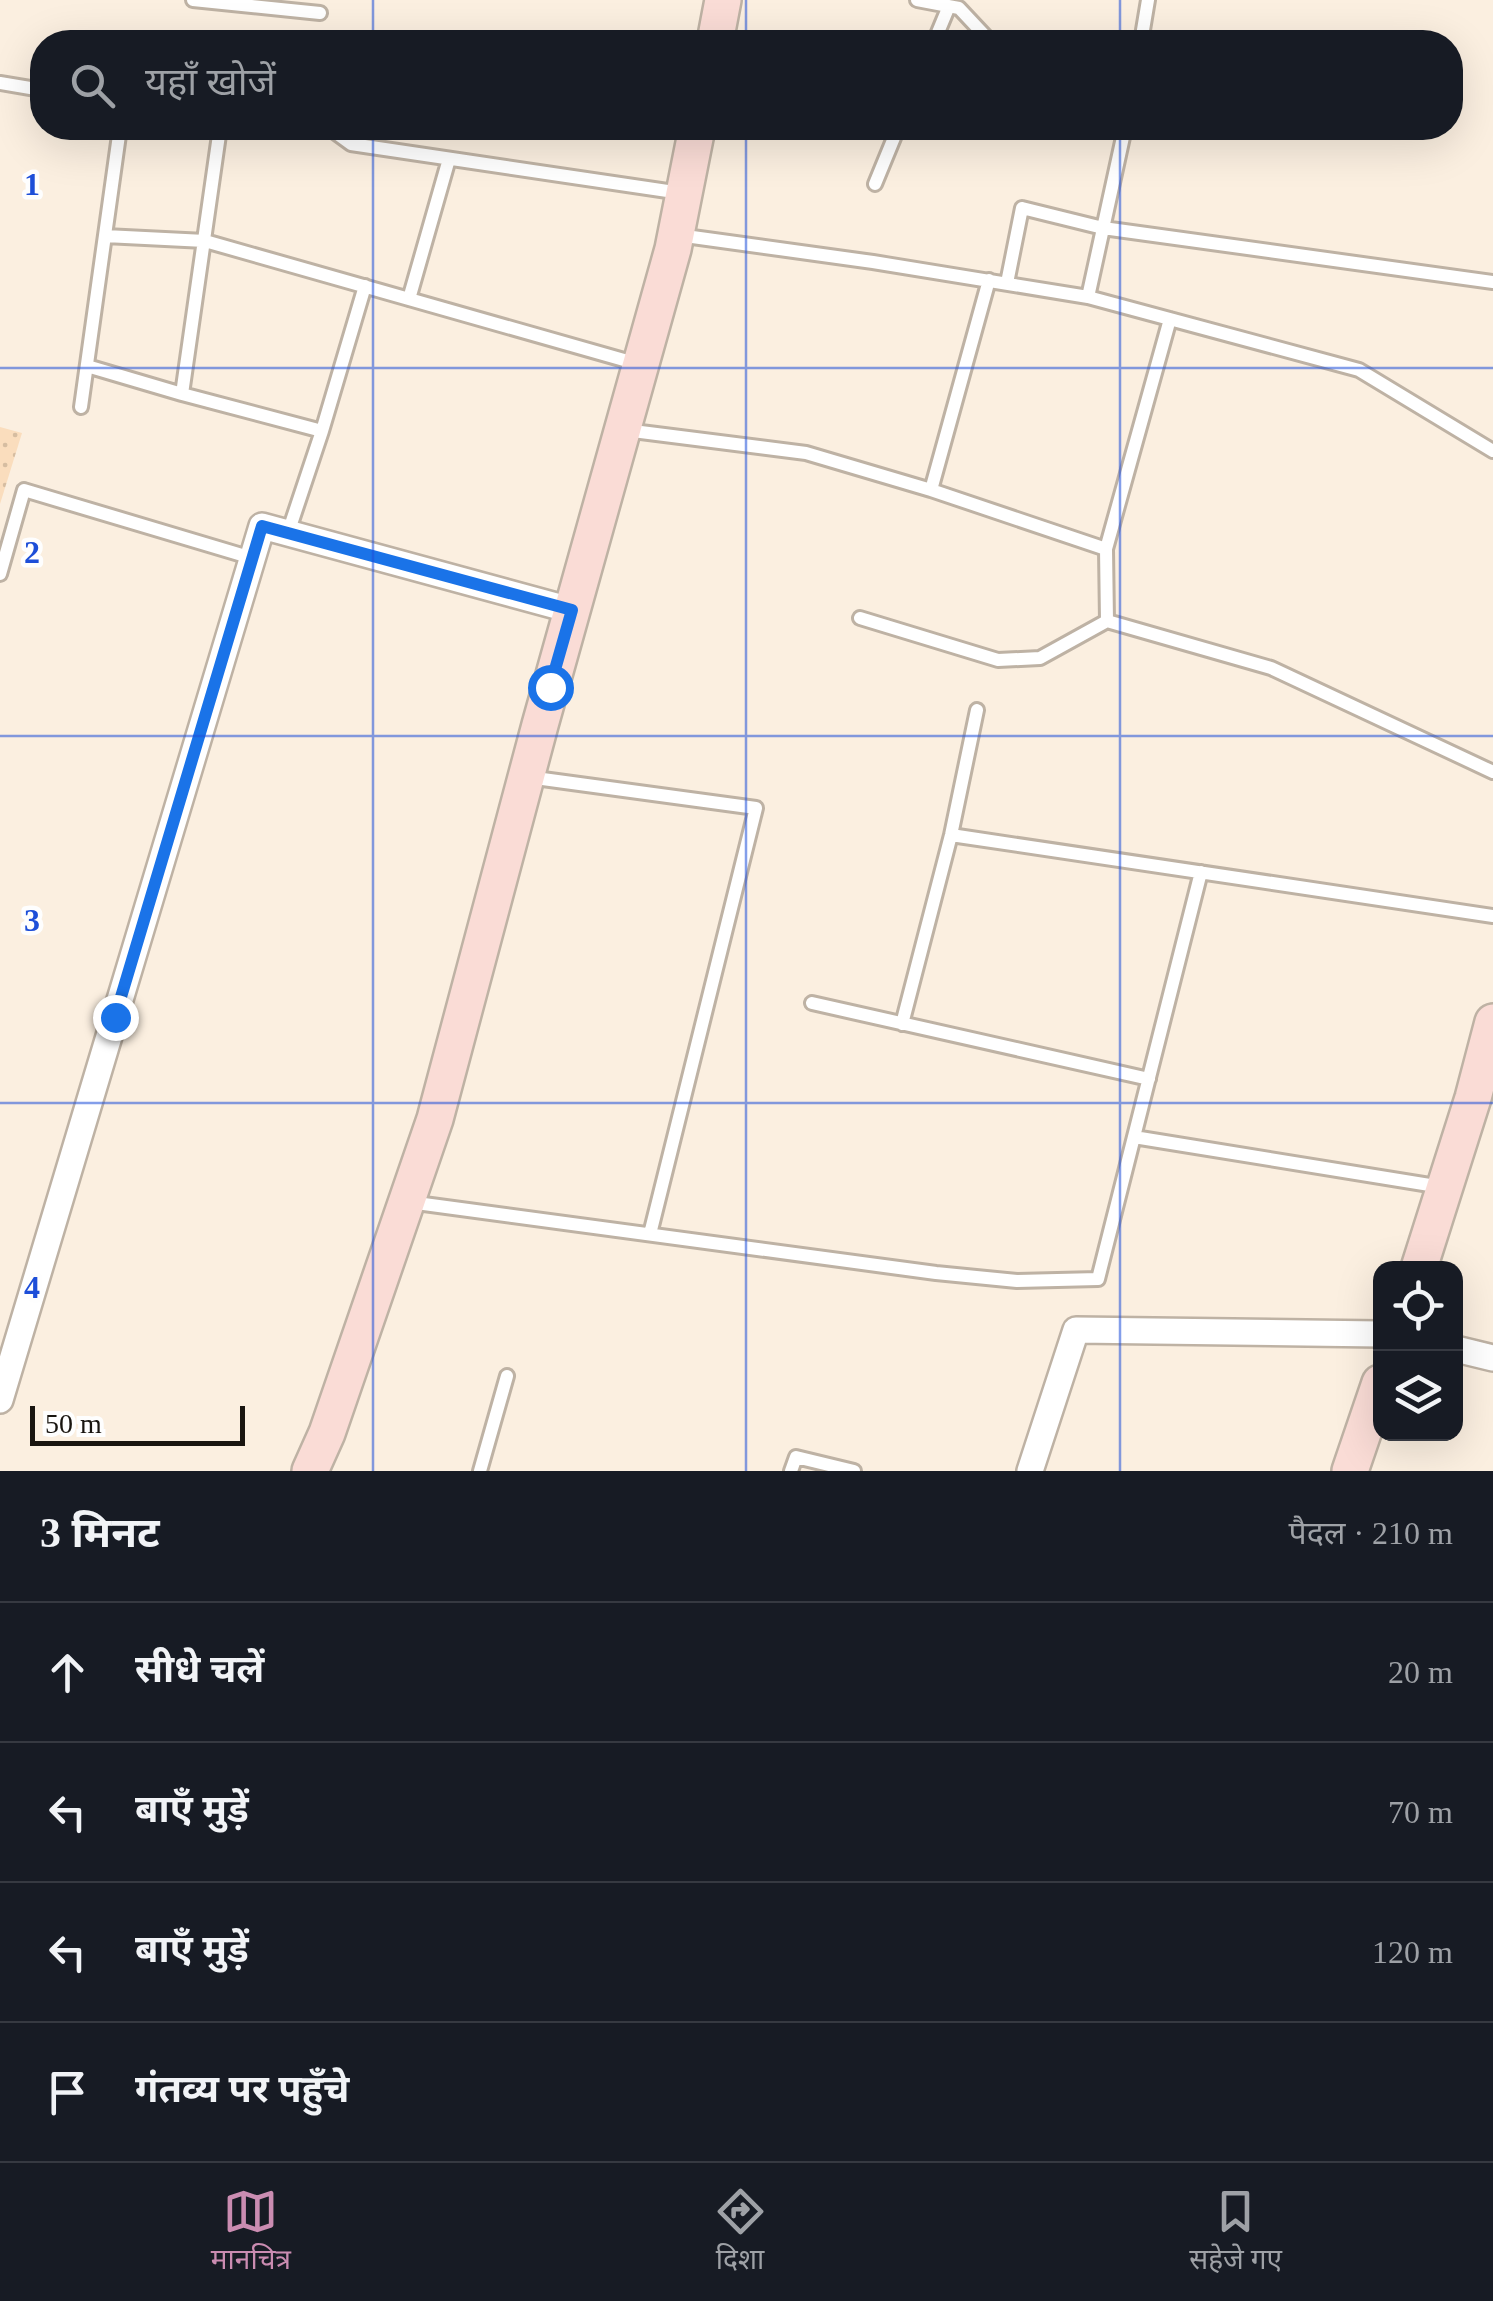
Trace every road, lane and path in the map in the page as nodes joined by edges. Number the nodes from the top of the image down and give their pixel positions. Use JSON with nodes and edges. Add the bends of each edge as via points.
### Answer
{"nodes":[{"id":1,"x":193,"y":0,"type":"edge"},
{"id":2,"x":724,"y":0,"type":"edge"},
{"id":3,"x":918,"y":0,"type":"edge"},
{"id":4,"x":1148,"y":0,"type":"edge"},
{"id":5,"x":949,"y":6,"type":"junction"},
{"id":6,"x":320,"y":12,"type":"dead end"},
{"id":7,"x":718,"y":30,"type":"edge"},
{"id":8,"x":939,"y":30,"type":"edge"},
{"id":9,"x":979,"y":30,"type":"edge"},
{"id":10,"x":1143,"y":30,"type":"edge"},
{"id":11,"x":0,"y":83,"type":"edge"},
{"id":12,"x":30,"y":88,"type":"edge"},
{"id":13,"x":118,"y":140,"type":"edge"},
{"id":14,"x":218,"y":140,"type":"edge"},
{"id":15,"x":345,"y":140,"type":"edge"},
{"id":16,"x":695,"y":140,"type":"edge"},
{"id":17,"x":893,"y":140,"type":"edge"},
{"id":18,"x":1122,"y":140,"type":"edge"},
{"id":19,"x":450,"y":158,"type":"junction"},
{"id":20,"x":875,"y":184,"type":"dead end"},
{"id":21,"x":684,"y":193,"type":"junction"},
{"id":22,"x":1103,"y":228,"type":"junction"},
{"id":23,"x":675,"y":234,"type":"junction"},
{"id":24,"x":105,"y":236,"type":"junction"},
{"id":25,"x":205,"y":241,"type":"junction"},
{"id":26,"x":988,"y":280,"type":"junction"},
{"id":27,"x":1493,"y":282,"type":"edge"},
{"id":28,"x":1007,"y":283,"type":"junction"},
{"id":29,"x":365,"y":286,"type":"junction"},
{"id":30,"x":1088,"y":297,"type":"junction"},
{"id":31,"x":408,"y":299,"type":"junction"},
{"id":32,"x":1170,"y":319,"type":"junction"},
{"id":33,"x":640,"y":365,"type":"junction"},
{"id":34,"x":87,"y":366,"type":"junction"},
{"id":35,"x":182,"y":394,"type":"junction"},
{"id":36,"x":81,"y":407,"type":"dead end"},
{"id":37,"x":322,"y":430,"type":"junction"},
{"id":38,"x":622,"y":430,"type":"junction"},
{"id":39,"x":1493,"y":451,"type":"edge"},
{"id":40,"x":931,"y":490,"type":"junction"},
{"id":41,"x":288,"y":533,"type":"junction"},
{"id":42,"x":1106,"y":549,"type":"junction"},
{"id":43,"x":252,"y":558,"type":"junction"},
{"id":44,"x":0,"y":574,"type":"edge"},
{"id":45,"x":572,"y":610,"type":"junction"},
{"id":46,"x":860,"y":618,"type":"dead end"},
{"id":47,"x":1107,"y":621,"type":"junction"},
{"id":48,"x":976,"y":710,"type":"dead end"},
{"id":49,"x":1493,"y":772,"type":"edge"},
{"id":50,"x":526,"y":776,"type":"junction"},
{"id":51,"x":951,"y":835,"type":"junction"},
{"id":52,"x":1202,"y":872,"type":"junction"},
{"id":53,"x":1493,"y":916,"type":"edge"},
{"id":54,"x":812,"y":1003,"type":"dead end"},
{"id":55,"x":902,"y":1024,"type":"junction"},
{"id":56,"x":1492,"y":1033,"type":"edge"},
{"id":57,"x":1149,"y":1079,"type":"junction"},
{"id":58,"x":1134,"y":1137,"type":"junction"},
{"id":59,"x":1444,"y":1188,"type":"junction"},
{"id":60,"x":407,"y":1202,"type":"junction"},
{"id":61,"x":650,"y":1234,"type":"junction"},
{"id":62,"x":1420,"y":1261,"type":"edge"},
{"id":63,"x":1373,"y":1334,"type":"edge"},
{"id":64,"x":1463,"y":1351,"type":"edge"},
{"id":65,"x":1493,"y":1358,"type":"edge"},
{"id":66,"x":507,"y":1376,"type":"dead end"},
{"id":67,"x":0,"y":1400,"type":"edge"},
{"id":68,"x":1373,"y":1404,"type":"edge"},
{"id":69,"x":310,"y":1471,"type":"edge"},
{"id":70,"x":480,"y":1471,"type":"edge"},
{"id":71,"x":791,"y":1471,"type":"edge"},
{"id":72,"x":854,"y":1471,"type":"edge"},
{"id":73,"x":1030,"y":1471,"type":"edge"},
{"id":74,"x":1350,"y":1471,"type":"edge"}],
"edges":[{"from":1,"to":6,"type":"lane"},
{"from":2,"to":7,"type":"street"},
{"from":3,"to":5,"type":"lane"},
{"from":4,"to":10,"type":"lane"},
{"from":5,"to":8,"type":"lane"},
{"from":5,"to":9,"type":"lane"},
{"from":11,"to":12,"type":"lane"},
{"from":13,"to":24,"type":"lane"},
{"from":14,"to":25,"type":"lane"},
{"from":15,"to":19,"type":"lane"},
{"from":16,"to":21,"type":"street"},
{"from":17,"to":20,"type":"lane"},
{"from":18,"to":22,"type":"lane"},
{"from":19,"to":21,"type":"lane"},
{"from":19,"to":31,"type":"lane"},
{"from":21,"to":23,"type":"street"},
{"from":22,"to":27,"type":"lane"},
{"from":22,"to":28,"type":"lane","via":[[1022,208]]},
{"from":22,"to":30,"type":"lane"},
{"from":23,"to":26,"type":"lane"},
{"from":23,"to":33,"type":"street"},
{"from":24,"to":25,"type":"lane"},
{"from":24,"to":34,"type":"lane"},
{"from":25,"to":29,"type":"lane"},
{"from":25,"to":35,"type":"lane"},
{"from":26,"to":28,"type":"lane"},
{"from":26,"to":40,"type":"lane"},
{"from":28,"to":30,"type":"lane"},
{"from":29,"to":31,"type":"lane"},
{"from":29,"to":37,"type":"lane"},
{"from":30,"to":32,"type":"lane"},
{"from":31,"to":33,"type":"lane"},
{"from":32,"to":39,"type":"lane","via":[[1359,370]]},
{"from":32,"to":42,"type":"lane"},
{"from":33,"to":38,"type":"street"},
{"from":34,"to":35,"type":"lane"},
{"from":34,"to":36,"type":"lane"},
{"from":35,"to":37,"type":"lane"},
{"from":37,"to":41,"type":"lane"},
{"from":38,"to":40,"type":"lane","via":[[806,453]]},
{"from":38,"to":45,"type":"street"},
{"from":40,"to":42,"type":"lane"},
{"from":41,"to":43,"type":"street","via":[[262,526]]},
{"from":41,"to":45,"type":"street"},
{"from":42,"to":47,"type":"lane"},
{"from":43,"to":44,"type":"lane","via":[[24,490]]},
{"from":43,"to":67,"type":"street"},
{"from":45,"to":50,"type":"street"},
{"from":46,"to":47,"type":"lane","via":[[998,660],[1040,658]]},
{"from":47,"to":49,"type":"lane","via":[[1271,668]]},
{"from":48,"to":51,"type":"lane"},
{"from":50,"to":60,"type":"street"},
{"from":50,"to":61,"type":"lane","via":[[756,808]]},
{"from":51,"to":52,"type":"lane"},
{"from":51,"to":55,"type":"lane"},
{"from":52,"to":53,"type":"lane"},
{"from":52,"to":57,"type":"lane"},
{"from":54,"to":55,"type":"lane"},
{"from":55,"to":57,"type":"lane"},
{"from":56,"to":59,"type":"street"},
{"from":57,"to":58,"type":"lane"},
{"from":58,"to":59,"type":"lane"},
{"from":58,"to":61,"type":"lane","via":[[1098,1279],[1016,1282]]},
{"from":59,"to":62,"type":"street"},
{"from":60,"to":61,"type":"lane"},
{"from":60,"to":69,"type":"street"},
{"from":63,"to":73,"type":"street","via":[[1076,1330]]},
{"from":64,"to":65,"type":"street"},
{"from":66,"to":70,"type":"lane"},
{"from":68,"to":74,"type":"street"},
{"from":71,"to":72,"type":"lane","via":[[796,1457]]}]}
